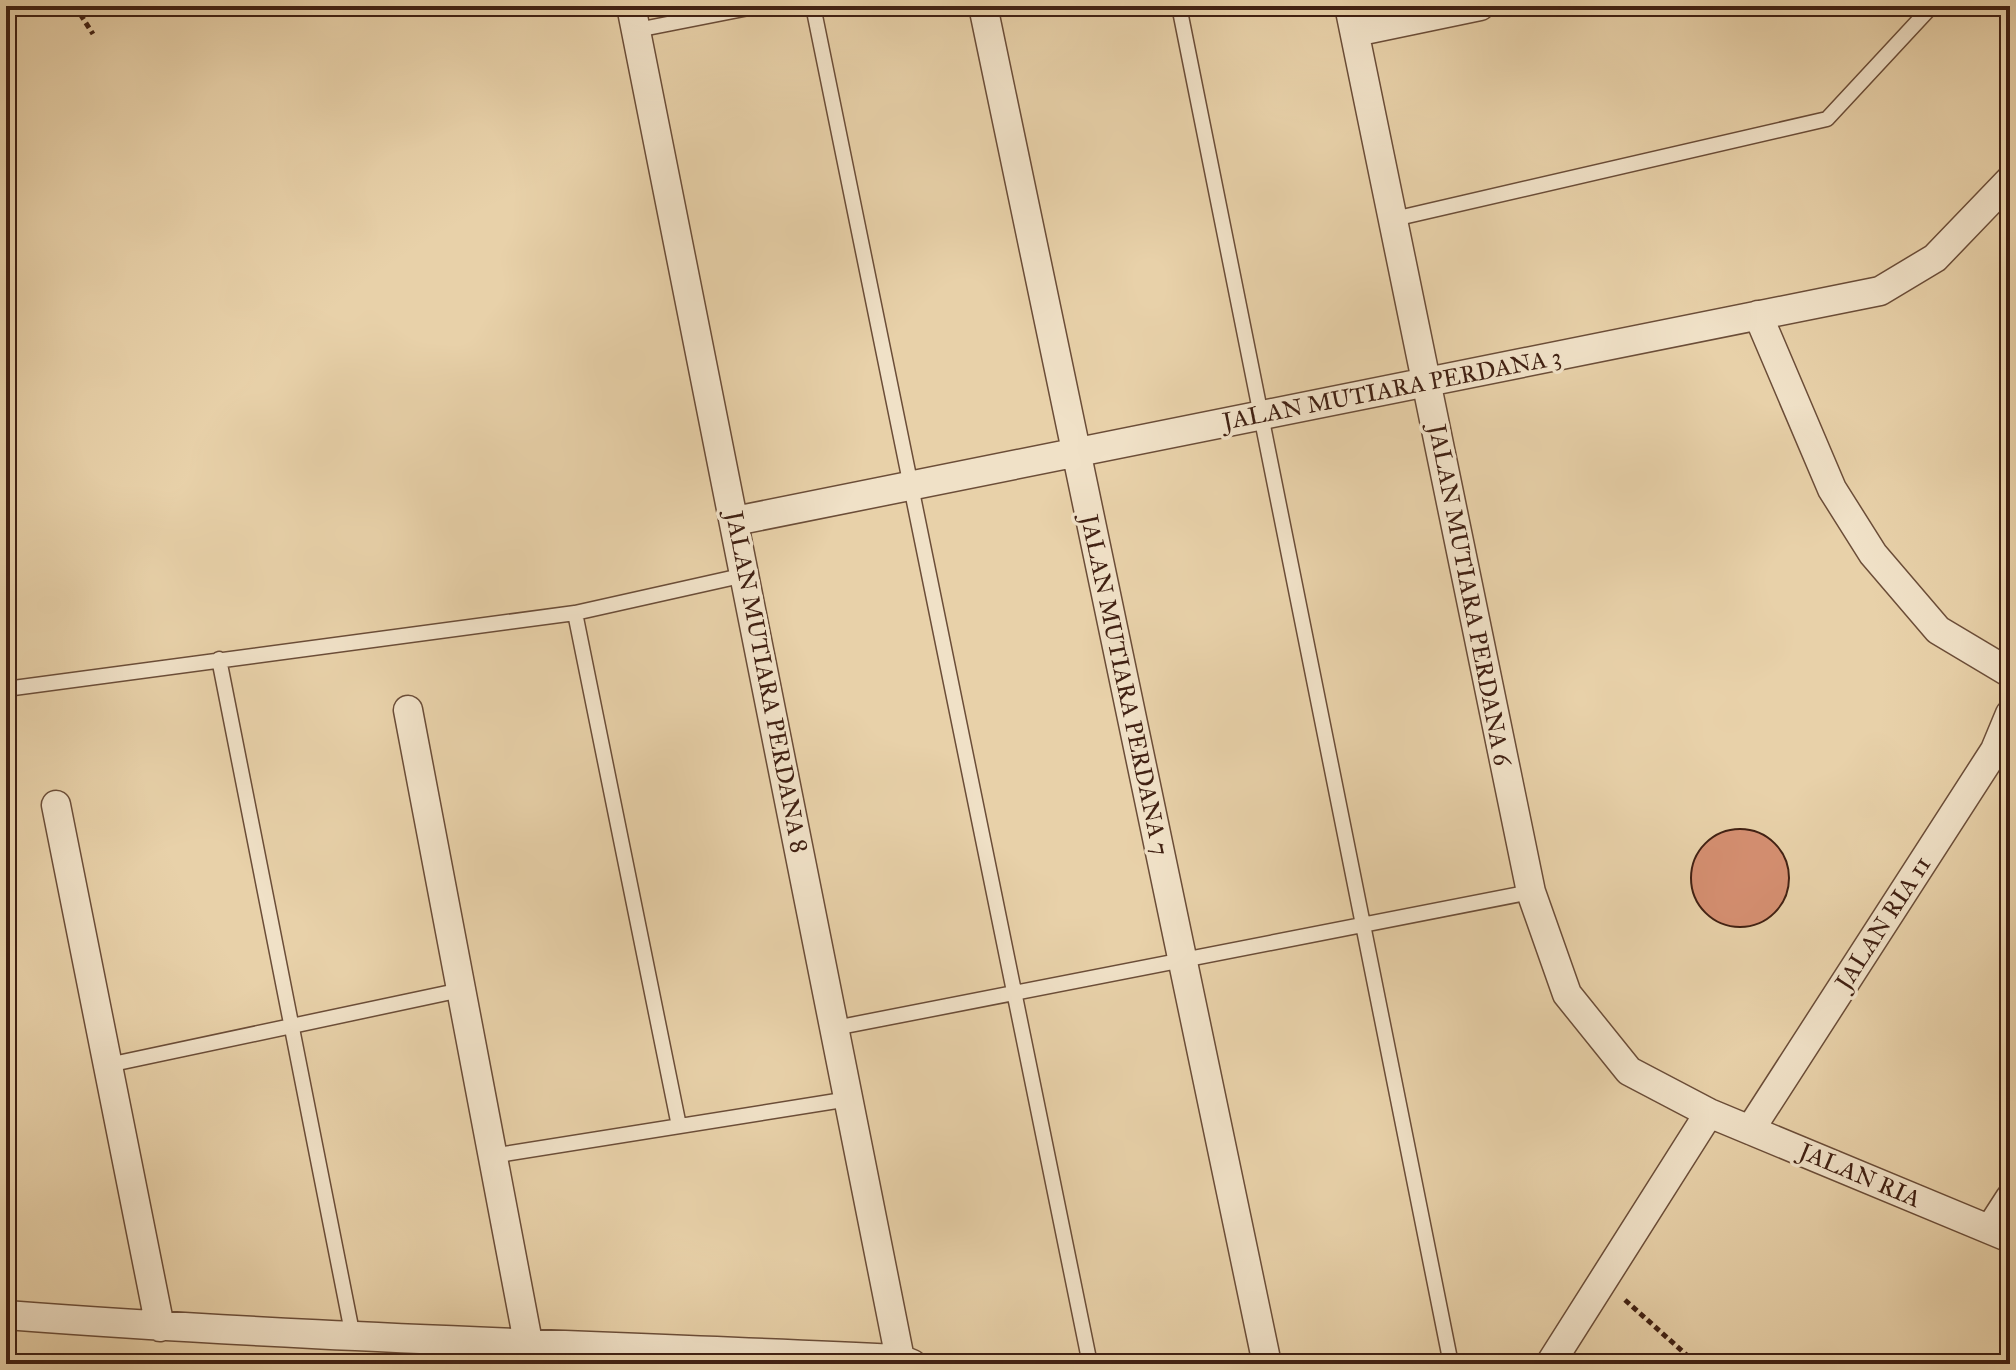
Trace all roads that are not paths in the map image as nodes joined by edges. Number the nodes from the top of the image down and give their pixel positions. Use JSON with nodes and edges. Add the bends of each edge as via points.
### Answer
{"nodes":[{"id":1,"x":759,"y":6,"type":"edge"},
{"id":2,"x":813,"y":6,"type":"edge"},
{"id":3,"x":983,"y":6,"type":"edge"},
{"id":4,"x":1179,"y":6,"type":"edge"},
{"id":5,"x":1480,"y":6,"type":"edge"},
{"id":6,"x":1932,"y":6,"type":"edge"},
{"id":7,"x":634,"y":18,"type":"edge"},
{"id":8,"x":1352,"y":19,"type":"edge"},
{"id":9,"x":2010,"y":180,"type":"edge"},
{"id":10,"x":1394,"y":219,"type":"junction"},
{"id":11,"x":1758,"y":315,"type":"junction"},
{"id":12,"x":1427,"y":382,"type":"junction"},
{"id":13,"x":1261,"y":416,"type":"junction"},
{"id":14,"x":1075,"y":453,"type":"junction"},
{"id":15,"x":912,"y":485,"type":"junction"},
{"id":16,"x":735,"y":521,"type":"junction"},
{"id":17,"x":745,"y":575,"type":"junction"},
{"id":18,"x":575,"y":613,"type":"junction"},
{"id":19,"x":219,"y":659,"type":"junction"},
{"id":20,"x":2010,"y":673,"type":"edge"},
{"id":21,"x":6,"y":689,"type":"edge"},
{"id":22,"x":408,"y":710,"type":"dead end"},
{"id":23,"x":2010,"y":714,"type":"edge"},
{"id":24,"x":56,"y":805,"type":"dead end"},
{"id":25,"x":1531,"y":892,"type":"junction"},
{"id":26,"x":1363,"y":925,"type":"junction"},
{"id":27,"x":1184,"y":960,"type":"junction"},
{"id":28,"x":461,"y":990,"type":"junction"},
{"id":29,"x":1015,"y":993,"type":"junction"},
{"id":30,"x":291,"y":1026,"type":"junction"},
{"id":31,"x":835,"y":1028,"type":"junction"},
{"id":32,"x":108,"y":1065,"type":"junction"},
{"id":33,"x":849,"y":1099,"type":"junction"},
{"id":34,"x":1709,"y":1113,"type":"junction"},
{"id":35,"x":679,"y":1126,"type":"junction"},
{"id":36,"x":1750,"y":1130,"type":"junction"},
{"id":37,"x":492,"y":1156,"type":"junction"},
{"id":38,"x":2010,"y":1198,"type":"edge"},
{"id":39,"x":2000,"y":1233,"type":"edge"},
{"id":40,"x":6,"y":1315,"type":"edge"},
{"id":41,"x":160,"y":1327,"type":"junction"},
{"id":42,"x":353,"y":1337,"type":"junction"},
{"id":43,"x":528,"y":1342,"type":"junction"},
{"id":44,"x":906,"y":1361,"type":"edge"},
{"id":45,"x":1090,"y":1364,"type":"edge"},
{"id":46,"x":1267,"y":1364,"type":"edge"},
{"id":47,"x":1451,"y":1364,"type":"edge"},
{"id":48,"x":1550,"y":1364,"type":"edge"}],
"edges":[{"from":1,"to":7,"type":"lane"},
{"from":2,"to":15,"type":"lane"},
{"from":3,"to":14,"type":"street","name":"JALAN MUTIARA PERDANA 7"},
{"from":4,"to":13,"type":"lane"},
{"from":5,"to":8,"type":"street"},
{"from":6,"to":10,"type":"lane","via":[[1827,119]]},
{"from":7,"to":16,"type":"street","name":"JALAN MUTIARA PERDANA 8"},
{"from":8,"to":10,"type":"street","name":"JALAN MUTIARA PERDANA 6"},
{"from":9,"to":11,"type":"street","name":"JALAN MUTIARA PERDANA 3","via":[[1935,258],[1880,291]]},
{"from":10,"to":12,"type":"street","name":"JALAN MUTIARA PERDANA 6"},
{"from":11,"to":12,"type":"street","name":"JALAN MUTIARA PERDANA 3"},
{"from":11,"to":20,"type":"street","via":[[1832,489],[1873,554],[1938,630]]},
{"from":12,"to":13,"type":"street","name":"JALAN MUTIARA PERDANA 3"},
{"from":12,"to":25,"type":"street","name":"JALAN MUTIARA PERDANA 6"},
{"from":13,"to":14,"type":"street","name":"JALAN MUTIARA PERDANA 3"},
{"from":13,"to":26,"type":"lane"},
{"from":14,"to":15,"type":"street","name":"JALAN MUTIARA PERDANA 3"},
{"from":14,"to":27,"type":"street","name":"JALAN MUTIARA PERDANA 7"},
{"from":15,"to":16,"type":"street","name":"JALAN MUTIARA PERDANA 3"},
{"from":15,"to":29,"type":"lane"},
{"from":16,"to":17,"type":"street","name":"JALAN MUTIARA PERDANA 8"},
{"from":17,"to":18,"type":"lane"},
{"from":17,"to":31,"type":"street","name":"JALAN MUTIARA PERDANA 8"},
{"from":18,"to":19,"type":"lane"},
{"from":18,"to":35,"type":"lane"},
{"from":19,"to":21,"type":"lane"},
{"from":19,"to":30,"type":"lane"},
{"from":22,"to":28,"type":"street"},
{"from":23,"to":36,"type":"street","name":"JALAN RIA 11","via":[[1995,750]]},
{"from":24,"to":32,"type":"street"},
{"from":25,"to":26,"type":"lane"},
{"from":25,"to":34,"type":"street","name":"JALAN MUTIARA PERDANA 6","via":[[1567,994],[1629,1071]]},
{"from":26,"to":27,"type":"lane"},
{"from":26,"to":47,"type":"lane"},
{"from":27,"to":29,"type":"lane"},
{"from":27,"to":46,"type":"street","name":"JALAN MUTIARA PERDANA 7"},
{"from":28,"to":30,"type":"lane"},
{"from":28,"to":37,"type":"street"},
{"from":29,"to":31,"type":"lane"},
{"from":29,"to":45,"type":"lane"},
{"from":30,"to":32,"type":"lane"},
{"from":30,"to":42,"type":"lane"},
{"from":31,"to":33,"type":"street","name":"JALAN MUTIARA PERDANA 8"},
{"from":32,"to":41,"type":"street"},
{"from":33,"to":35,"type":"lane"},
{"from":33,"to":44,"type":"street","name":"JALAN MUTIARA PERDANA 8"},
{"from":34,"to":36,"type":"street","name":"JALAN RIA"},
{"from":34,"to":48,"type":"street"},
{"from":35,"to":37,"type":"lane"},
{"from":36,"to":39,"type":"street","name":"JALAN RIA"},
{"from":37,"to":43,"type":"street"},
{"from":38,"to":39,"type":"street"},
{"from":40,"to":41,"type":"street"},
{"from":41,"to":42,"type":"street"},
{"from":42,"to":43,"type":"street"},
{"from":43,"to":44,"type":"street"}]}
